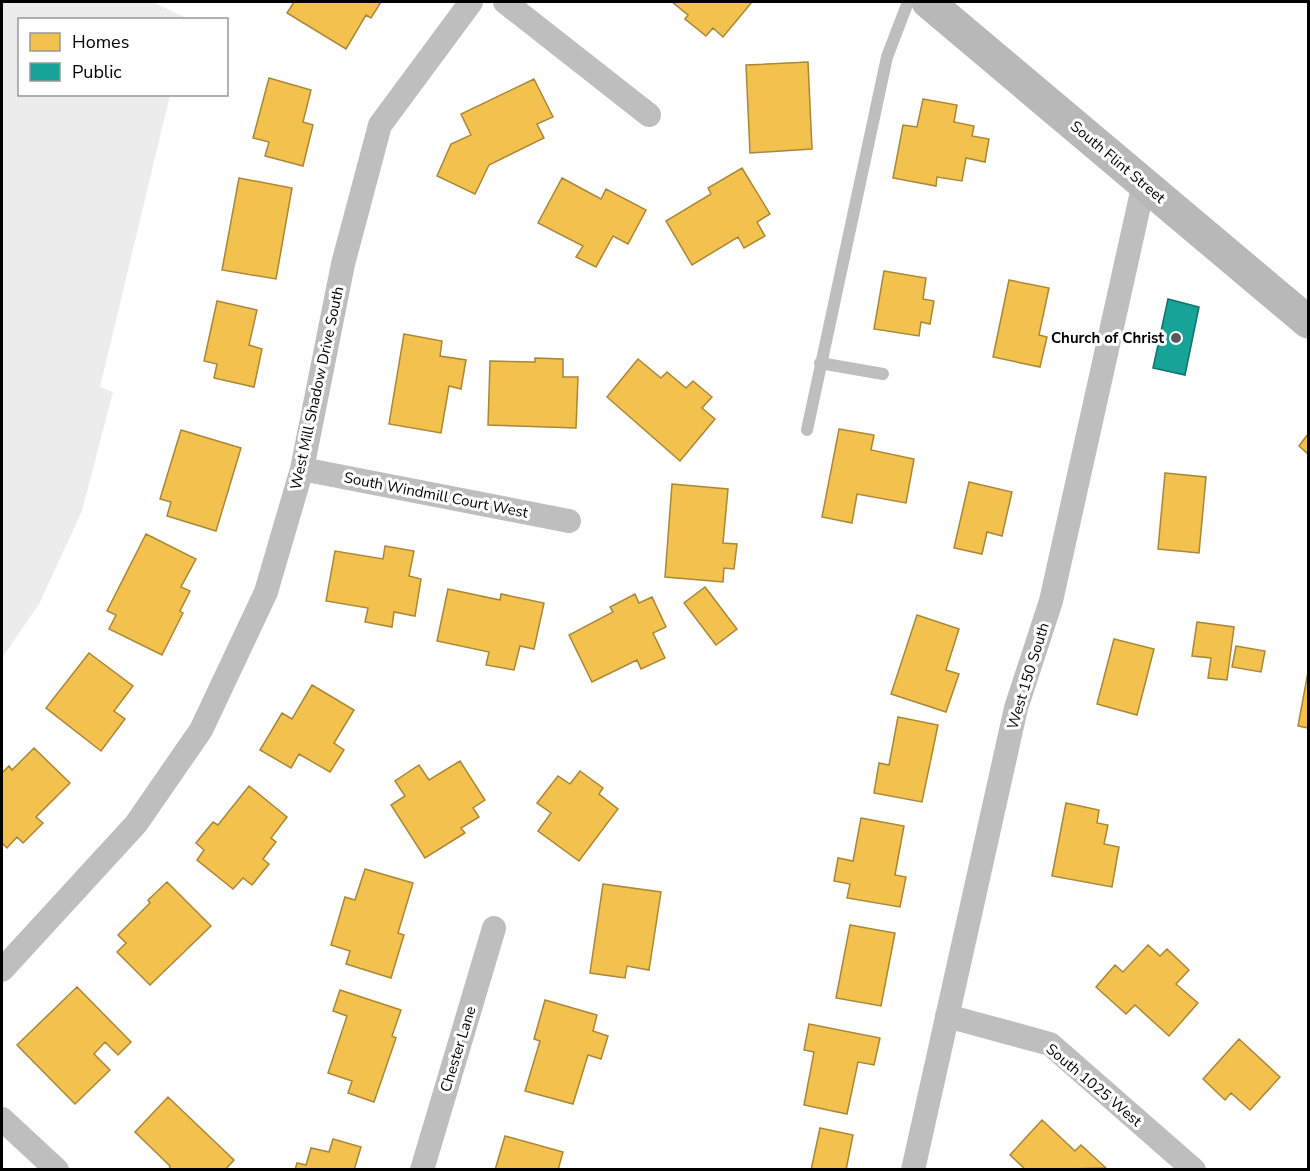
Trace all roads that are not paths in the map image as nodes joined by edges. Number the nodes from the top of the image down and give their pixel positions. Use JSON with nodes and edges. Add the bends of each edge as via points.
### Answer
{"nodes":[{"id":1,"x":471,"y":2,"type":"edge"},
{"id":2,"x":505,"y":2,"type":"edge"},
{"id":3,"x":908,"y":2,"type":"edge"},
{"id":4,"x":928,"y":2,"type":"edge"},
{"id":5,"x":649,"y":116,"type":"dead end"},
{"id":6,"x":1144,"y":183,"type":"junction"},
{"id":7,"x":1308,"y":322,"type":"edge"},
{"id":8,"x":820,"y":363,"type":"junction"},
{"id":9,"x":883,"y":374,"type":"dead end"},
{"id":10,"x":807,"y":430,"type":"dead end"},
{"id":11,"x":302,"y":469,"type":"junction"},
{"id":12,"x":569,"y":521,"type":"dead end"},
{"id":13,"x":494,"y":928,"type":"dead end"},
{"id":14,"x":2,"y":970,"type":"edge"},
{"id":15,"x":947,"y":1016,"type":"junction"},
{"id":16,"x":2,"y":1119,"type":"edge"},
{"id":17,"x":57,"y":1170,"type":"edge"},
{"id":18,"x":422,"y":1170,"type":"edge"},
{"id":19,"x":913,"y":1170,"type":"edge"},
{"id":20,"x":1194,"y":1170,"type":"edge"}],
"edges":[{"from":1,"to":11,"type":"street","name":"West Mill Shadow Drive South","via":[[380,125],[343,264]]},
{"from":2,"to":5,"type":"street"},
{"from":3,"to":8,"type":"lane","via":[[887,57]]},
{"from":4,"to":6,"type":"main road","name":"South Flint Street"},
{"from":6,"to":7,"type":"main road","name":"South Flint Street"},
{"from":6,"to":15,"type":"street","name":"West 150 South","via":[[1051,601],[1016,708]]},
{"from":8,"to":9,"type":"lane"},
{"from":8,"to":10,"type":"lane"},
{"from":11,"to":12,"type":"street","name":"South Windmill Court West"},
{"from":11,"to":14,"type":"street","name":"West Mill Shadow Drive South","via":[[266,592],[201,730],[136,824]]},
{"from":13,"to":18,"type":"street","name":"Chester Lane"},
{"from":15,"to":19,"type":"street","name":"West 150 South"},
{"from":15,"to":20,"type":"street","name":"South 1025 West","via":[[1050,1044]]},
{"from":16,"to":17,"type":"street"}]}
